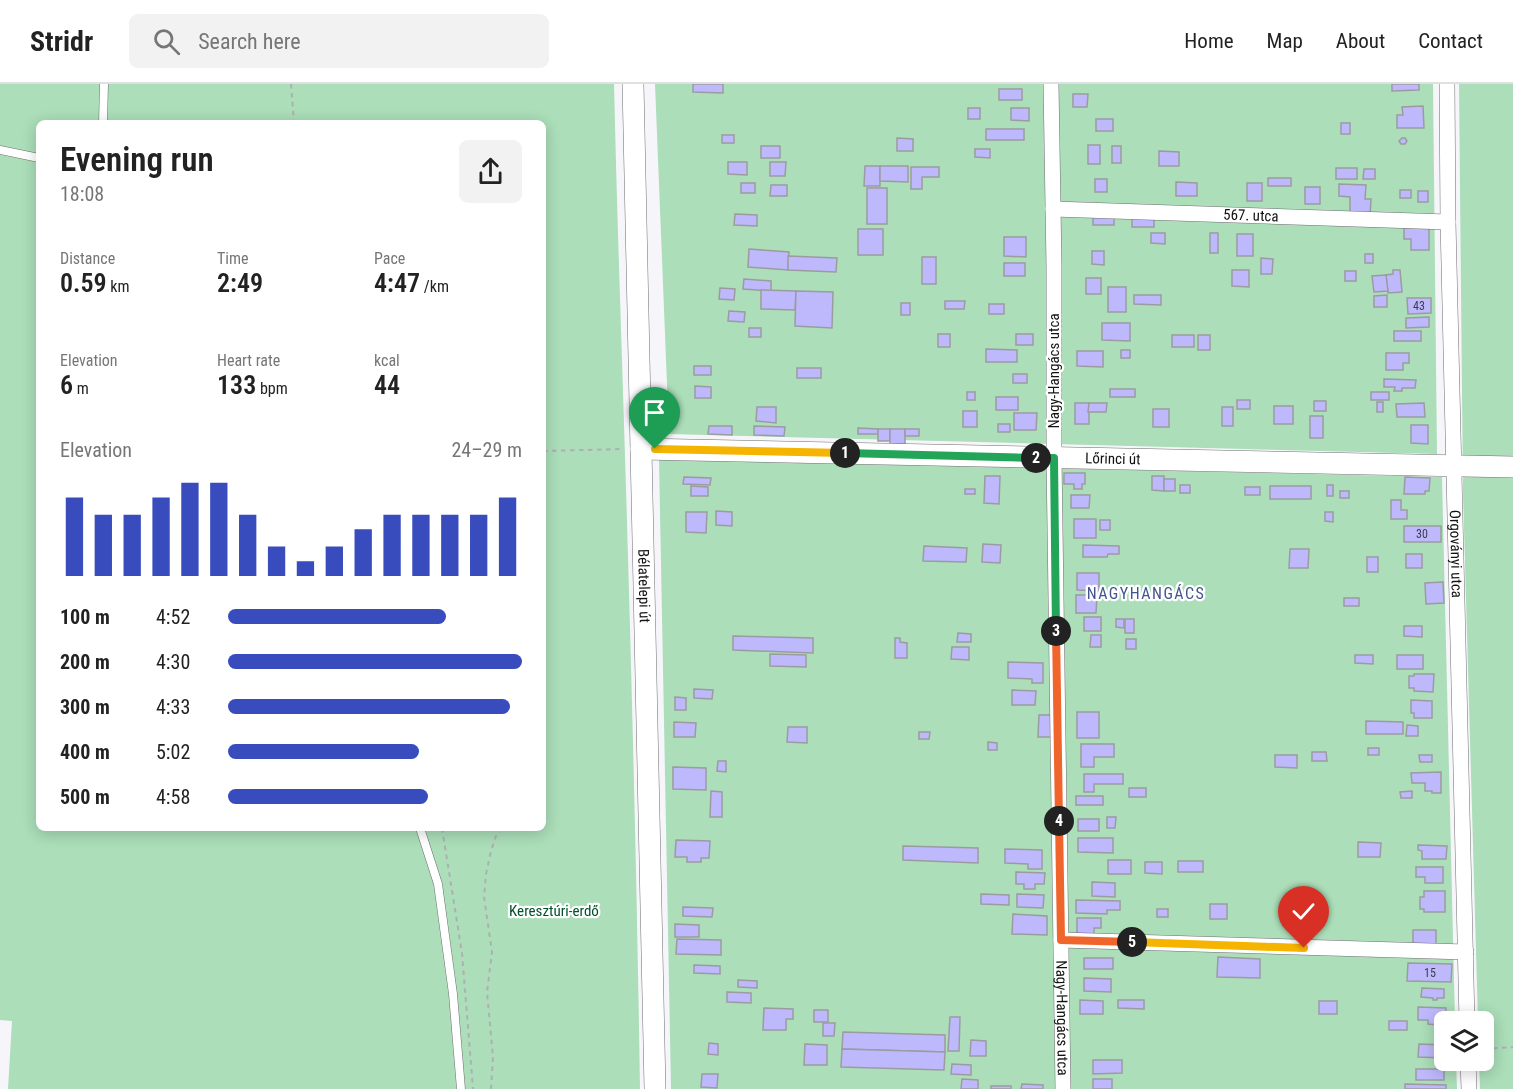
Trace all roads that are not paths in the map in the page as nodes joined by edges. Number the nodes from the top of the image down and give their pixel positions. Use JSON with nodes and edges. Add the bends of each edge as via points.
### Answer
{"nodes":[{"id":1,"x":104,"y":84,"type":"edge"},
{"id":2,"x":633,"y":84,"type":"edge"},
{"id":3,"x":1051,"y":84,"type":"edge"},
{"id":4,"x":1447,"y":84,"type":"edge"},
{"id":5,"x":103,"y":120,"type":"edge"},
{"id":6,"x":0,"y":150,"type":"edge"},
{"id":7,"x":36,"y":157,"type":"edge"},
{"id":8,"x":1053,"y":208,"type":"junction"},
{"id":9,"x":1448,"y":222,"type":"junction"},
{"id":10,"x":641,"y":449,"type":"junction"},
{"id":11,"x":1054,"y":458,"type":"junction"},
{"id":12,"x":1454,"y":466,"type":"junction"},
{"id":13,"x":1513,"y":467,"type":"edge"},
{"id":14,"x":421,"y":831,"type":"edge"},
{"id":15,"x":1061,"y":940,"type":"junction"},
{"id":16,"x":1466,"y":952,"type":"junction"},
{"id":17,"x":1467,"y":1011,"type":"edge"},
{"id":18,"x":1468,"y":1071,"type":"edge"},
{"id":19,"x":461,"y":1089,"type":"edge"},
{"id":20,"x":655,"y":1089,"type":"edge"},
{"id":21,"x":1063,"y":1089,"type":"edge"},
{"id":22,"x":1469,"y":1089,"type":"edge"}],
"edges":[{"from":1,"to":5,"type":"lane"},
{"from":2,"to":10,"type":"main road","name":"Bélatelepi út"},
{"from":3,"to":8,"type":"street","name":"Nagy-Hangács utca"},
{"from":4,"to":9,"type":"street","name":"Orgoványi utca"},
{"from":6,"to":7,"type":"lane"},
{"from":8,"to":9,"type":"street","name":"567. utca"},
{"from":8,"to":11,"type":"street","name":"Nagy-Hangács utca"},
{"from":9,"to":12,"type":"street","name":"Orgoványi utca"},
{"from":10,"to":11,"type":"main road","name":"Lőrinci út"},
{"from":10,"to":20,"type":"main road","name":"Bélatelepi út"},
{"from":11,"to":12,"type":"main road","name":"Lőrinci út"},
{"from":11,"to":15,"type":"street","name":"Nagy-Hangács utca"},
{"from":12,"to":13,"type":"main road","name":"Lőrinci út"},
{"from":12,"to":16,"type":"street","name":"Orgoványi utca"},
{"from":14,"to":19,"type":"lane","via":[[438,884]]},
{"from":15,"to":16,"type":"street"},
{"from":15,"to":21,"type":"street","name":"Nagy-Hangács utca"},
{"from":16,"to":17,"type":"street","name":"Orgoványi utca"},
{"from":18,"to":22,"type":"street"}]}
